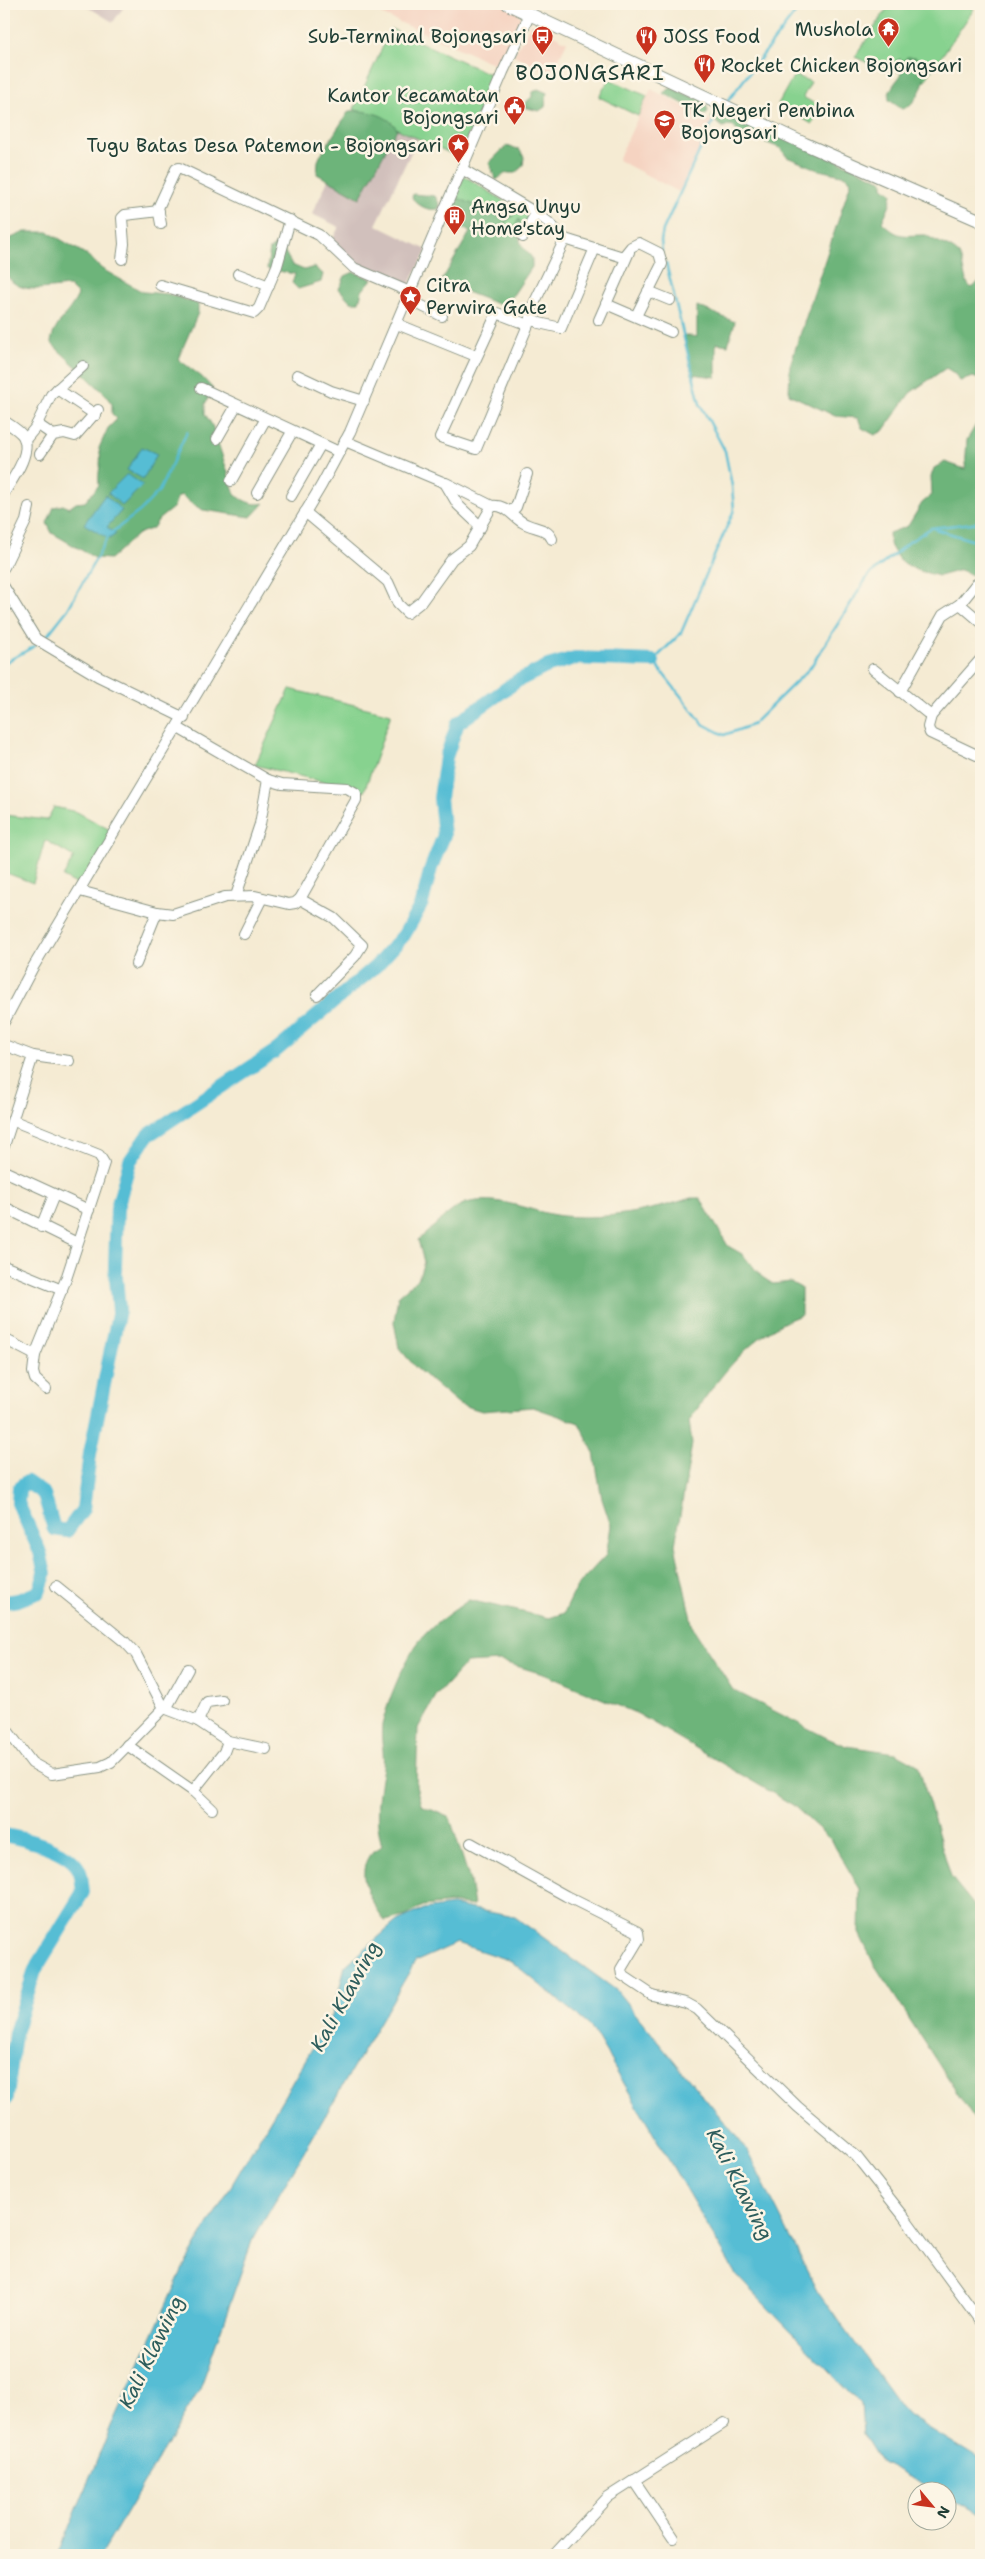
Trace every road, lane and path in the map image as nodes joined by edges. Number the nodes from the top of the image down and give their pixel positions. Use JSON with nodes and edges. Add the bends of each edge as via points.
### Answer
{"nodes":[{"id":1,"x":514,"y":5,"type":"edge"},
{"id":2,"x":530,"y":14,"type":"junction"},
{"id":3,"x":462,"y":169,"type":"junction"},
{"id":4,"x":159,"y":211,"type":"junction"},
{"id":5,"x":536,"y":213,"type":"junction"},
{"id":6,"x":290,"y":220,"type":"junction"},
{"id":7,"x":981,"y":221,"type":"edge"},
{"id":8,"x":161,"y":224,"type":"dead end"},
{"id":9,"x":523,"y":237,"type":"dead end"},
{"id":10,"x":565,"y":239,"type":"junction"},
{"id":11,"x":631,"y":247,"type":"junction"},
{"id":12,"x":595,"y":248,"type":"junction"},
{"id":13,"x":122,"y":259,"type":"dead end"},
{"id":14,"x":238,"y":274,"type":"dead end"},
{"id":15,"x":160,"y":284,"type":"dead end"},
{"id":16,"x":269,"y":286,"type":"junction"},
{"id":17,"x":648,"y":290,"type":"junction"},
{"id":18,"x":409,"y":295,"type":"junction"},
{"id":19,"x":670,"y":300,"type":"dead end"},
{"id":20,"x":606,"y":304,"type":"junction"},
{"id":21,"x":442,"y":316,"type":"dead end"},
{"id":22,"x":636,"y":316,"type":"junction"},
{"id":23,"x":599,"y":320,"type":"dead end"},
{"id":24,"x":397,"y":324,"type":"junction"},
{"id":25,"x":671,"y":332,"type":"dead end"},
{"id":26,"x":476,"y":356,"type":"junction"},
{"id":27,"x":83,"y":366,"type":"dead end"},
{"id":28,"x":297,"y":375,"type":"dead end"},
{"id":29,"x":201,"y":388,"type":"dead end"},
{"id":30,"x":57,"y":389,"type":"junction"},
{"id":31,"x":364,"y":401,"type":"junction"},
{"id":32,"x":236,"y":406,"type":"junction"},
{"id":33,"x":265,"y":420,"type":"junction"},
{"id":34,"x":4,"y":421,"type":"edge"},
{"id":35,"x":37,"y":424,"type":"junction"},
{"id":36,"x":292,"y":432,"type":"junction"},
{"id":37,"x":53,"y":435,"type":"junction"},
{"id":38,"x":217,"y":438,"type":"dead end"},
{"id":39,"x":25,"y":440,"type":"junction"},
{"id":40,"x":345,"y":441,"type":"junction"},
{"id":41,"x":321,"y":444,"type":"junction"},
{"id":42,"x":339,"y":452,"type":"junction"},
{"id":43,"x":40,"y":454,"type":"dead end"},
{"id":44,"x":527,"y":474,"type":"dead end"},
{"id":45,"x":231,"y":481,"type":"dead end"},
{"id":46,"x":445,"y":483,"type":"junction"},
{"id":47,"x":4,"y":493,"type":"edge"},
{"id":48,"x":257,"y":494,"type":"dead end"},
{"id":49,"x":291,"y":496,"type":"dead end"},
{"id":50,"x":492,"y":506,"type":"junction"},
{"id":51,"x":29,"y":507,"type":"dead end"},
{"id":52,"x":511,"y":511,"type":"junction"},
{"id":53,"x":305,"y":512,"type":"junction"},
{"id":54,"x":481,"y":527,"type":"junction"},
{"id":55,"x":552,"y":540,"type":"dead end"},
{"id":56,"x":4,"y":567,"type":"edge"},
{"id":57,"x":976,"y":584,"type":"dead end"},
{"id":58,"x":4,"y":587,"type":"edge"},
{"id":59,"x":960,"y":604,"type":"junction"},
{"id":60,"x":981,"y":622,"type":"edge"},
{"id":61,"x":981,"y":659,"type":"edge"},
{"id":62,"x":873,"y":669,"type":"dead end"},
{"id":63,"x":900,"y":692,"type":"junction"},
{"id":64,"x":931,"y":716,"type":"junction"},
{"id":65,"x":181,"y":723,"type":"junction"},
{"id":66,"x":981,"y":757,"type":"edge"},
{"id":67,"x":268,"y":780,"type":"junction"},
{"id":68,"x":80,"y":891,"type":"junction"},
{"id":69,"x":236,"y":896,"type":"junction"},
{"id":70,"x":262,"y":898,"type":"junction"},
{"id":71,"x":300,"y":900,"type":"junction"},
{"id":72,"x":157,"y":912,"type":"junction"},
{"id":73,"x":244,"y":934,"type":"dead end"},
{"id":74,"x":136,"y":964,"type":"dead end"},
{"id":75,"x":317,"y":995,"type":"dead end"},
{"id":76,"x":4,"y":1022,"type":"edge"},
{"id":77,"x":4,"y":1045,"type":"edge"},
{"id":78,"x":33,"y":1056,"type":"junction"},
{"id":79,"x":69,"y":1061,"type":"dead end"},
{"id":80,"x":14,"y":1120,"type":"junction"},
{"id":81,"x":4,"y":1146,"type":"edge"},
{"id":82,"x":4,"y":1171,"type":"edge"},
{"id":83,"x":54,"y":1195,"type":"junction"},
{"id":84,"x":4,"y":1207,"type":"edge"},
{"id":85,"x":89,"y":1210,"type":"junction"},
{"id":86,"x":41,"y":1227,"type":"junction"},
{"id":87,"x":77,"y":1243,"type":"junction"},
{"id":88,"x":4,"y":1266,"type":"edge"},
{"id":89,"x":62,"y":1290,"type":"junction"},
{"id":90,"x":4,"y":1341,"type":"edge"},
{"id":91,"x":36,"y":1355,"type":"junction"},
{"id":92,"x":46,"y":1389,"type":"dead end"},
{"id":93,"x":56,"y":1586,"type":"dead end"},
{"id":94,"x":188,"y":1669,"type":"dead end"},
{"id":95,"x":222,"y":1700,"type":"dead end"},
{"id":96,"x":165,"y":1708,"type":"junction"},
{"id":97,"x":198,"y":1721,"type":"junction"},
{"id":98,"x":4,"y":1726,"type":"edge"},
{"id":99,"x":228,"y":1741,"type":"junction"},
{"id":100,"x":127,"y":1745,"type":"junction"},
{"id":101,"x":266,"y":1749,"type":"dead end"},
{"id":102,"x":193,"y":1791,"type":"junction"},
{"id":103,"x":212,"y":1809,"type":"dead end"},
{"id":104,"x":471,"y":1843,"type":"dead end"},
{"id":105,"x":981,"y":2322,"type":"edge"},
{"id":106,"x":724,"y":2423,"type":"dead end"},
{"id":107,"x":634,"y":2480,"type":"junction"},
{"id":108,"x":673,"y":2538,"type":"dead end"},
{"id":109,"x":554,"y":2555,"type":"edge"}],
"edges":[{"from":1,"to":2,"type":"main road"},
{"from":2,"to":3,"type":"street"},
{"from":2,"to":7,"type":"main road","via":[[805,144]]},
{"from":3,"to":5,"type":"street"},
{"from":3,"to":18,"type":"street"},
{"from":4,"to":6,"type":"street","via":[[178,168]]},
{"from":4,"to":8,"type":"street"},
{"from":4,"to":13,"type":"street","via":[[122,218]]},
{"from":5,"to":9,"type":"street"},
{"from":5,"to":10,"type":"street"},
{"from":6,"to":16,"type":"street"},
{"from":6,"to":18,"type":"street","via":[[319,235],[354,268]]},
{"from":10,"to":12,"type":"street"},
{"from":10,"to":12,"type":"street","via":[[531,310],[530,317],[539,323],[561,328]]},
{"from":11,"to":12,"type":"street","via":[[623,257]]},
{"from":11,"to":17,"type":"street","via":[[642,243],[659,253],[662,264]]},
{"from":11,"to":20,"type":"street"},
{"from":14,"to":16,"type":"street"},
{"from":15,"to":16,"type":"street","via":[[254,314]]},
{"from":17,"to":19,"type":"street"},
{"from":17,"to":22,"type":"street"},
{"from":18,"to":21,"type":"street"},
{"from":18,"to":24,"type":"street"},
{"from":20,"to":22,"type":"street"},
{"from":20,"to":23,"type":"street"},
{"from":22,"to":25,"type":"street"},
{"from":24,"to":26,"type":"street"},
{"from":24,"to":31,"type":"street"},
{"from":26,"to":26,"type":"street","via":[[440,437],[476,449],[528,325],[497,313]]},
{"from":27,"to":30,"type":"street"},
{"from":28,"to":31,"type":"street","via":[[331,391]]},
{"from":29,"to":32,"type":"street"},
{"from":30,"to":35,"type":"street"},
{"from":30,"to":37,"type":"street","via":[[97,412],[75,436]]},
{"from":31,"to":40,"type":"street"},
{"from":32,"to":33,"type":"street"},
{"from":32,"to":38,"type":"street"},
{"from":33,"to":36,"type":"street"},
{"from":33,"to":45,"type":"street"},
{"from":34,"to":39,"type":"street","via":[[22,433]]},
{"from":35,"to":37,"type":"street"},
{"from":35,"to":39,"type":"street"},
{"from":36,"to":41,"type":"street"},
{"from":36,"to":48,"type":"street"},
{"from":37,"to":43,"type":"street"},
{"from":39,"to":47,"type":"street","via":[[25,453]]},
{"from":40,"to":42,"type":"street"},
{"from":40,"to":46,"type":"street"},
{"from":41,"to":42,"type":"street"},
{"from":41,"to":49,"type":"street"},
{"from":42,"to":53,"type":"street"},
{"from":44,"to":52,"type":"street","via":[[516,507]]},
{"from":46,"to":50,"type":"street"},
{"from":46,"to":54,"type":"street","via":[[458,504]]},
{"from":50,"to":52,"type":"street"},
{"from":50,"to":54,"type":"street"},
{"from":51,"to":56,"type":"street","via":[[26,521]]},
{"from":52,"to":55,"type":"street","via":[[523,523],[550,534]]},
{"from":53,"to":54,"type":"street","via":[[388,582],[398,604],[407,612],[421,602],[452,559],[469,546]]},
{"from":53,"to":65,"type":"street"},
{"from":57,"to":59,"type":"street"},
{"from":58,"to":65,"type":"street","via":[[36,639]]},
{"from":59,"to":60,"type":"street"},
{"from":59,"to":63,"type":"street","via":[[943,615]]},
{"from":61,"to":64,"type":"street"},
{"from":62,"to":63,"type":"street"},
{"from":63,"to":64,"type":"street"},
{"from":64,"to":66,"type":"street","via":[[930,733]]},
{"from":65,"to":67,"type":"street"},
{"from":65,"to":68,"type":"street"},
{"from":67,"to":69,"type":"street","via":[[260,824]]},
{"from":67,"to":71,"type":"street","via":[[282,784],[347,788],[356,793],[356,800]]},
{"from":68,"to":72,"type":"street"},
{"from":68,"to":76,"type":"street"},
{"from":69,"to":70,"type":"street"},
{"from":69,"to":72,"type":"street","via":[[173,914]]},
{"from":70,"to":71,"type":"street","via":[[288,904]]},
{"from":70,"to":73,"type":"street"},
{"from":71,"to":75,"type":"street","via":[[334,918],[362,945]]},
{"from":72,"to":74,"type":"street"},
{"from":77,"to":78,"type":"street"},
{"from":78,"to":79,"type":"street"},
{"from":78,"to":80,"type":"street"},
{"from":80,"to":81,"type":"street"},
{"from":80,"to":85,"type":"street","via":[[103,1159]]},
{"from":82,"to":83,"type":"street"},
{"from":83,"to":85,"type":"street"},
{"from":83,"to":86,"type":"street"},
{"from":84,"to":86,"type":"street"},
{"from":85,"to":87,"type":"street"},
{"from":86,"to":87,"type":"street"},
{"from":87,"to":89,"type":"street"},
{"from":88,"to":89,"type":"street"},
{"from":89,"to":91,"type":"street"},
{"from":90,"to":91,"type":"street"},
{"from":91,"to":92,"type":"street","via":[[35,1379]]},
{"from":93,"to":96,"type":"street","via":[[136,1654]]},
{"from":94,"to":96,"type":"street"},
{"from":95,"to":97,"type":"street","via":[[207,1702]]},
{"from":96,"to":97,"type":"street"},
{"from":96,"to":100,"type":"street"},
{"from":97,"to":99,"type":"street"},
{"from":98,"to":100,"type":"street","via":[[32,1763],[52,1774],[106,1765]]},
{"from":99,"to":101,"type":"street"},
{"from":99,"to":102,"type":"street","via":[[221,1757]]},
{"from":100,"to":102,"type":"street"},
{"from":102,"to":103,"type":"street"},
{"from":104,"to":105,"type":"street","via":[[638,1932],[638,1939],[620,1968],[622,1975],[652,1994],[697,2009],[798,2107],[850,2151],[902,2214]]},
{"from":106,"to":107,"type":"street"},
{"from":107,"to":108,"type":"street"},
{"from":107,"to":109,"type":"street","via":[[599,2505]]}]}
